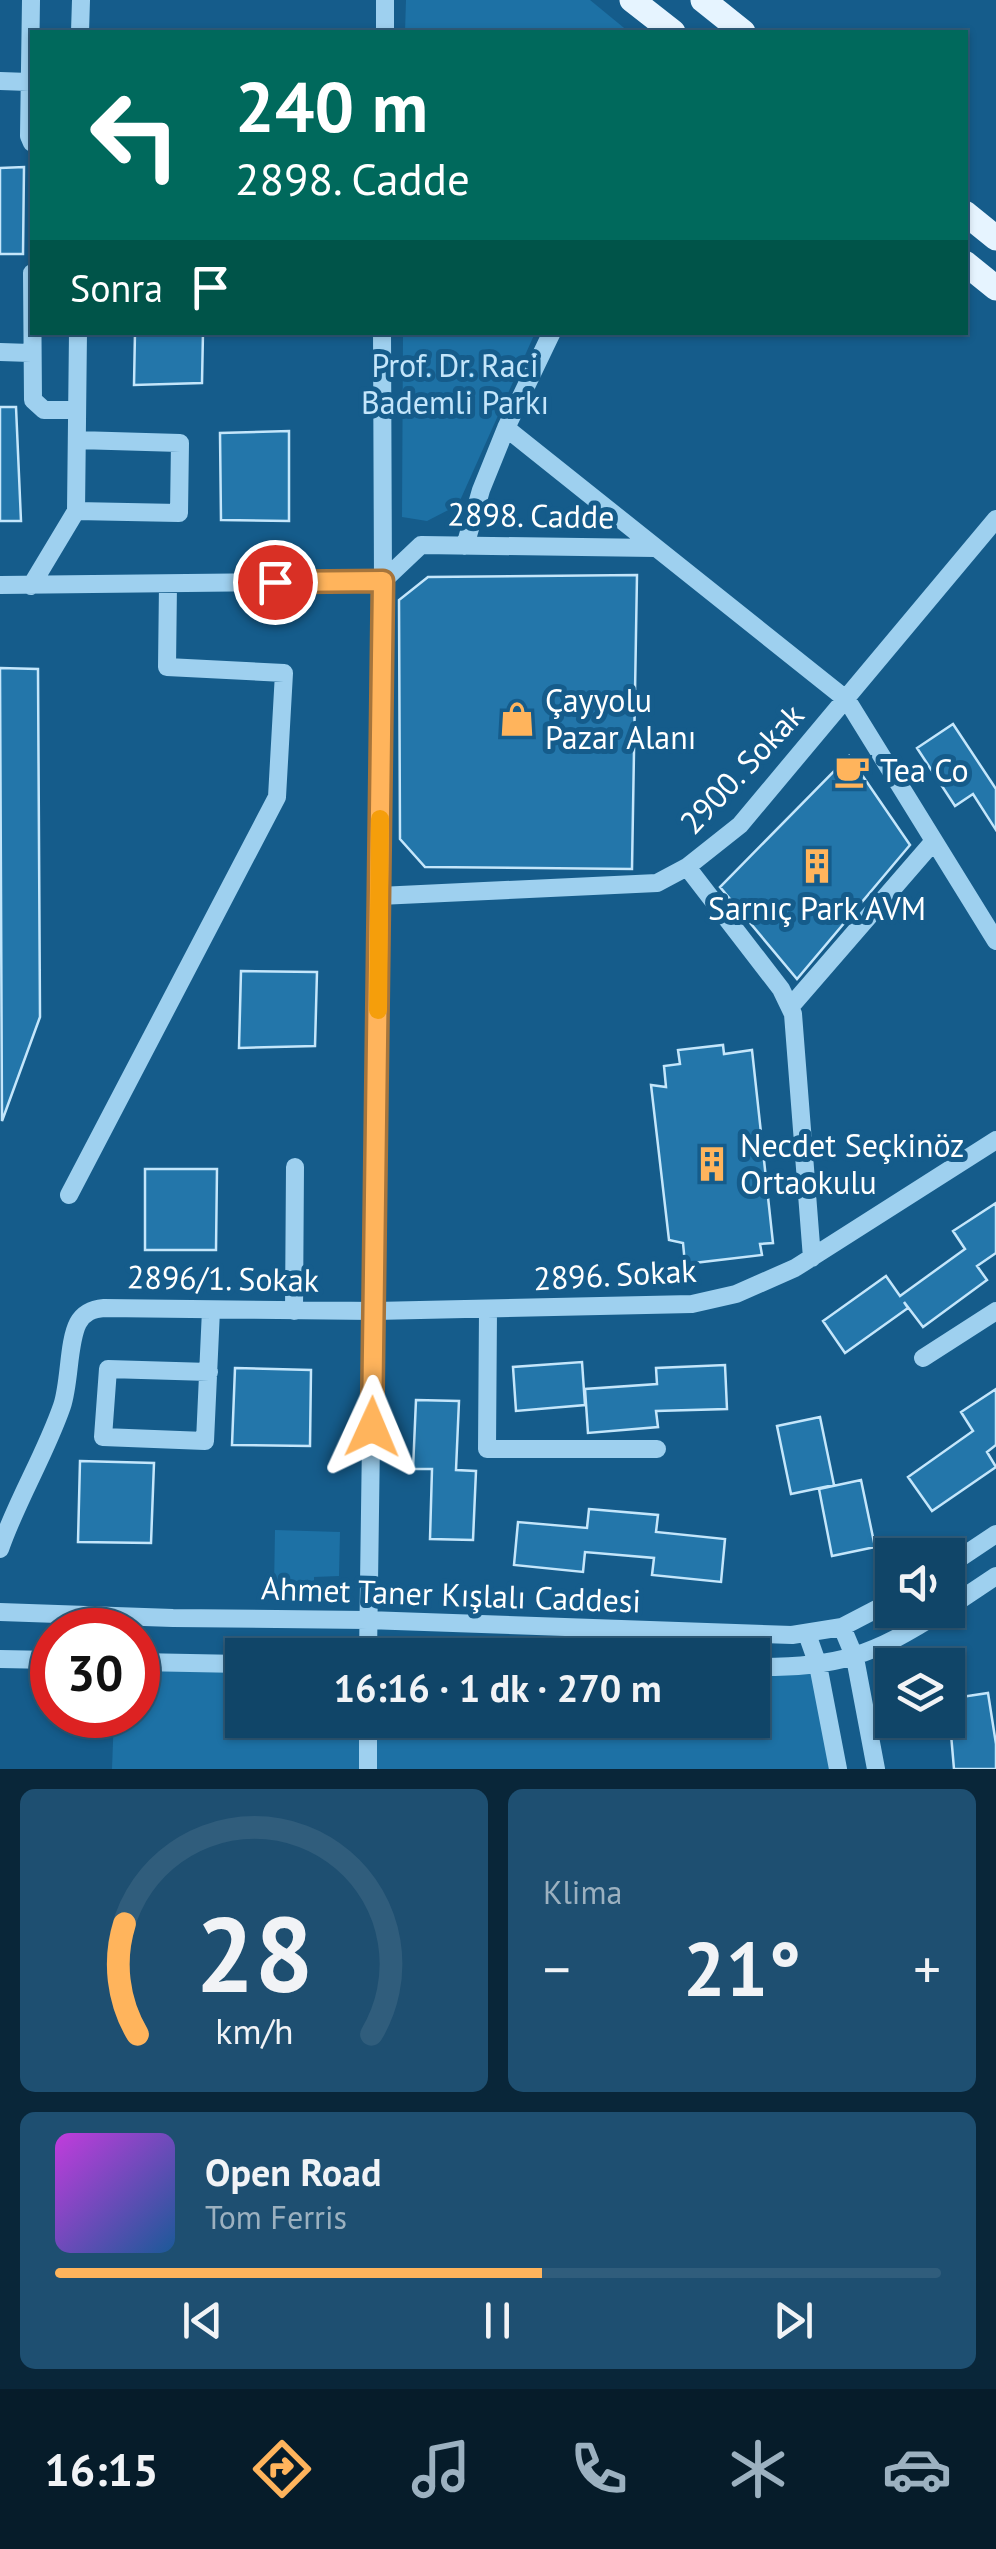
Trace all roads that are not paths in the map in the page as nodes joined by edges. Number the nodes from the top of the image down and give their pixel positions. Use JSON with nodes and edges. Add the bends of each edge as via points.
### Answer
{"nodes":[{"id":1,"x":30,"y":0,"type":"edge"},
{"id":2,"x":81,"y":0,"type":"edge"},
{"id":3,"x":386,"y":0,"type":"edge"},
{"id":4,"x":632,"y":0,"type":"edge"},
{"id":5,"x":703,"y":0,"type":"edge"},
{"id":6,"x":80,"y":30,"type":"edge"},
{"id":7,"x":385,"y":30,"type":"edge"},
{"id":8,"x":670,"y":30,"type":"edge"},
{"id":9,"x":740,"y":30,"type":"edge"},
{"id":10,"x":0,"y":82,"type":"edge"},
{"id":11,"x":29,"y":82,"type":"junction"},
{"id":12,"x":30,"y":138,"type":"edge"},
{"id":13,"x":968,"y":215,"type":"edge"},
{"id":14,"x":996,"y":238,"type":"edge"},
{"id":15,"x":968,"y":265,"type":"edge"},
{"id":16,"x":996,"y":288,"type":"edge"},
{"id":17,"x":31,"y":335,"type":"edge"},
{"id":18,"x":78,"y":335,"type":"edge"},
{"id":19,"x":382,"y":335,"type":"edge"},
{"id":20,"x":551,"y":335,"type":"edge"},
{"id":21,"x":0,"y":352,"type":"edge"},
{"id":22,"x":31,"y":353,"type":"junction"},
{"id":23,"x":77,"y":410,"type":"junction"},
{"id":24,"x":506,"y":428,"type":"junction"},
{"id":25,"x":77,"y":440,"type":"junction"},
{"id":26,"x":76,"y":511,"type":"junction"},
{"id":27,"x":996,"y":519,"type":"edge"},
{"id":28,"x":465,"y":546,"type":"junction"},
{"id":29,"x":655,"y":548,"type":"junction"},
{"id":30,"x":383,"y":581,"type":"junction"},
{"id":31,"x":168,"y":584,"type":"junction"},
{"id":32,"x":0,"y":585,"type":"edge"},
{"id":33,"x":32,"y":586,"type":"junction"},
{"id":34,"x":846,"y":700,"type":"junction"},
{"id":35,"x":934,"y":841,"type":"junction"},
{"id":36,"x":687,"y":867,"type":"junction"},
{"id":37,"x":379,"y":896,"type":"junction"},
{"id":38,"x":996,"y":941,"type":"edge"},
{"id":39,"x":790,"y":1006,"type":"junction"},
{"id":40,"x":996,"y":1140,"type":"edge"},
{"id":41,"x":295,"y":1167,"type":"dead end"},
{"id":42,"x":69,"y":1195,"type":"dead end"},
{"id":43,"x":812,"y":1258,"type":"junction"},
{"id":44,"x":211,"y":1310,"type":"junction"},
{"id":45,"x":488,"y":1310,"type":"junction"},
{"id":46,"x":294,"y":1311,"type":"junction"},
{"id":47,"x":374,"y":1311,"type":"junction"},
{"id":48,"x":996,"y":1311,"type":"edge"},
{"id":49,"x":924,"y":1358,"type":"dead end"},
{"id":50,"x":209,"y":1372,"type":"junction"},
{"id":51,"x":657,"y":1449,"type":"dead end"},
{"id":52,"x":996,"y":1534,"type":"edge"},
{"id":53,"x":0,"y":1549,"type":"edge"},
{"id":54,"x":965,"y":1555,"type":"edge"},
{"id":55,"x":996,"y":1576,"type":"edge"},
{"id":56,"x":965,"y":1596,"type":"edge"},
{"id":57,"x":875,"y":1609,"type":"edge"},
{"id":58,"x":0,"y":1612,"type":"edge"},
{"id":59,"x":367,"y":1620,"type":"junction"},
{"id":60,"x":842,"y":1627,"type":"junction"},
{"id":61,"x":911,"y":1628,"type":"edge"},
{"id":62,"x":807,"y":1634,"type":"junction"},
{"id":63,"x":368,"y":1638,"type":"edge"},
{"id":64,"x":855,"y":1658,"type":"junction"},
{"id":65,"x":0,"y":1659,"type":"edge"},
{"id":66,"x":30,"y":1660,"type":"edge"},
{"id":67,"x":160,"y":1662,"type":"edge"},
{"id":68,"x":225,"y":1664,"type":"edge"},
{"id":69,"x":818,"y":1665,"type":"junction"},
{"id":70,"x":770,"y":1666,"type":"edge"},
{"id":71,"x":368,"y":1738,"type":"edge"},
{"id":72,"x":368,"y":1769,"type":"edge"},
{"id":73,"x":838,"y":1769,"type":"edge"},
{"id":74,"x":876,"y":1769,"type":"edge"}],
"edges":[{"from":1,"to":11,"type":"street"},
{"from":2,"to":6,"type":"street"},
{"from":3,"to":7,"type":"street"},
{"from":4,"to":8,"type":"main road"},
{"from":5,"to":9,"type":"main road"},
{"from":10,"to":11,"type":"street"},
{"from":11,"to":12,"type":"street"},
{"from":13,"to":14,"type":"main road"},
{"from":15,"to":16,"type":"main road"},
{"from":17,"to":22,"type":"street"},
{"from":18,"to":23,"type":"street"},
{"from":19,"to":30,"type":"street"},
{"from":20,"to":24,"type":"street"},
{"from":21,"to":22,"type":"street"},
{"from":22,"to":23,"type":"street","via":[[36,406]]},
{"from":23,"to":25,"type":"street"},
{"from":24,"to":28,"type":"street"},
{"from":24,"to":29,"type":"street"},
{"from":25,"to":26,"type":"street"},
{"from":25,"to":26,"type":"street","via":[[180,443],[179,513]]},
{"from":26,"to":33,"type":"street"},
{"from":27,"to":34,"type":"street","name":"2900. Sokak"},
{"from":28,"to":29,"type":"street","name":"2898. Cadde"},
{"from":28,"to":30,"type":"street","name":"2898. Cadde","via":[[421,545]]},
{"from":29,"to":34,"type":"street"},
{"from":30,"to":31,"type":"street"},
{"from":30,"to":37,"type":"street"},
{"from":31,"to":33,"type":"street"},
{"from":31,"to":42,"type":"street","via":[[167,667],[284,672],[277,798]]},
{"from":32,"to":33,"type":"street"},
{"from":34,"to":35,"type":"street"},
{"from":34,"to":36,"type":"street","name":"2900. Sokak","via":[[740,825]]},
{"from":35,"to":38,"type":"street"},
{"from":35,"to":39,"type":"street"},
{"from":36,"to":37,"type":"street","via":[[657,882]]},
{"from":36,"to":39,"type":"street","name":"2900. Sokak"},
{"from":37,"to":47,"type":"street"},
{"from":39,"to":43,"type":"street","name":"2900. Sokak"},
{"from":40,"to":43,"type":"street","name":"2896. Sokak"},
{"from":41,"to":46,"type":"street"},
{"from":43,"to":45,"type":"street","name":"2896. Sokak","via":[[736,1294],[692,1304]]},
{"from":44,"to":46,"type":"street","name":"2896/1. Sokak"},
{"from":44,"to":50,"type":"street"},
{"from":44,"to":53,"type":"street","name":"2896/1. Sokak","via":[[104,1308],[84,1315],[75,1330],[61,1408]]},
{"from":45,"to":47,"type":"street","name":"2896. Sokak"},
{"from":45,"to":51,"type":"street","via":[[487,1449]]},
{"from":46,"to":47,"type":"street","name":"2896/1. Sokak"},
{"from":47,"to":59,"type":"street"},
{"from":48,"to":49,"type":"street"},
{"from":50,"to":50,"type":"street","via":[[206,1441],[104,1437],[108,1369]]},
{"from":52,"to":54,"type":"street"},
{"from":55,"to":56,"type":"street"},
{"from":57,"to":60,"type":"street","name":"Ahmet Taner Kışlalı Caddesi"},
{"from":58,"to":59,"type":"street","name":"Ahmet Taner Kışlalı Caddesi"},
{"from":59,"to":62,"type":"street","name":"Ahmet Taner Kışlalı Caddesi"},
{"from":59,"to":63,"type":"street"},
{"from":60,"to":62,"type":"street","name":"Ahmet Taner Kışlalı Caddesi"},
{"from":60,"to":64,"type":"street"},
{"from":61,"to":64,"type":"street"},
{"from":62,"to":69,"type":"street"},
{"from":64,"to":69,"type":"street"},
{"from":64,"to":74,"type":"street"},
{"from":65,"to":66,"type":"street"},
{"from":67,"to":68,"type":"street"},
{"from":69,"to":70,"type":"street"},
{"from":69,"to":73,"type":"street"},
{"from":71,"to":72,"type":"street"}]}
